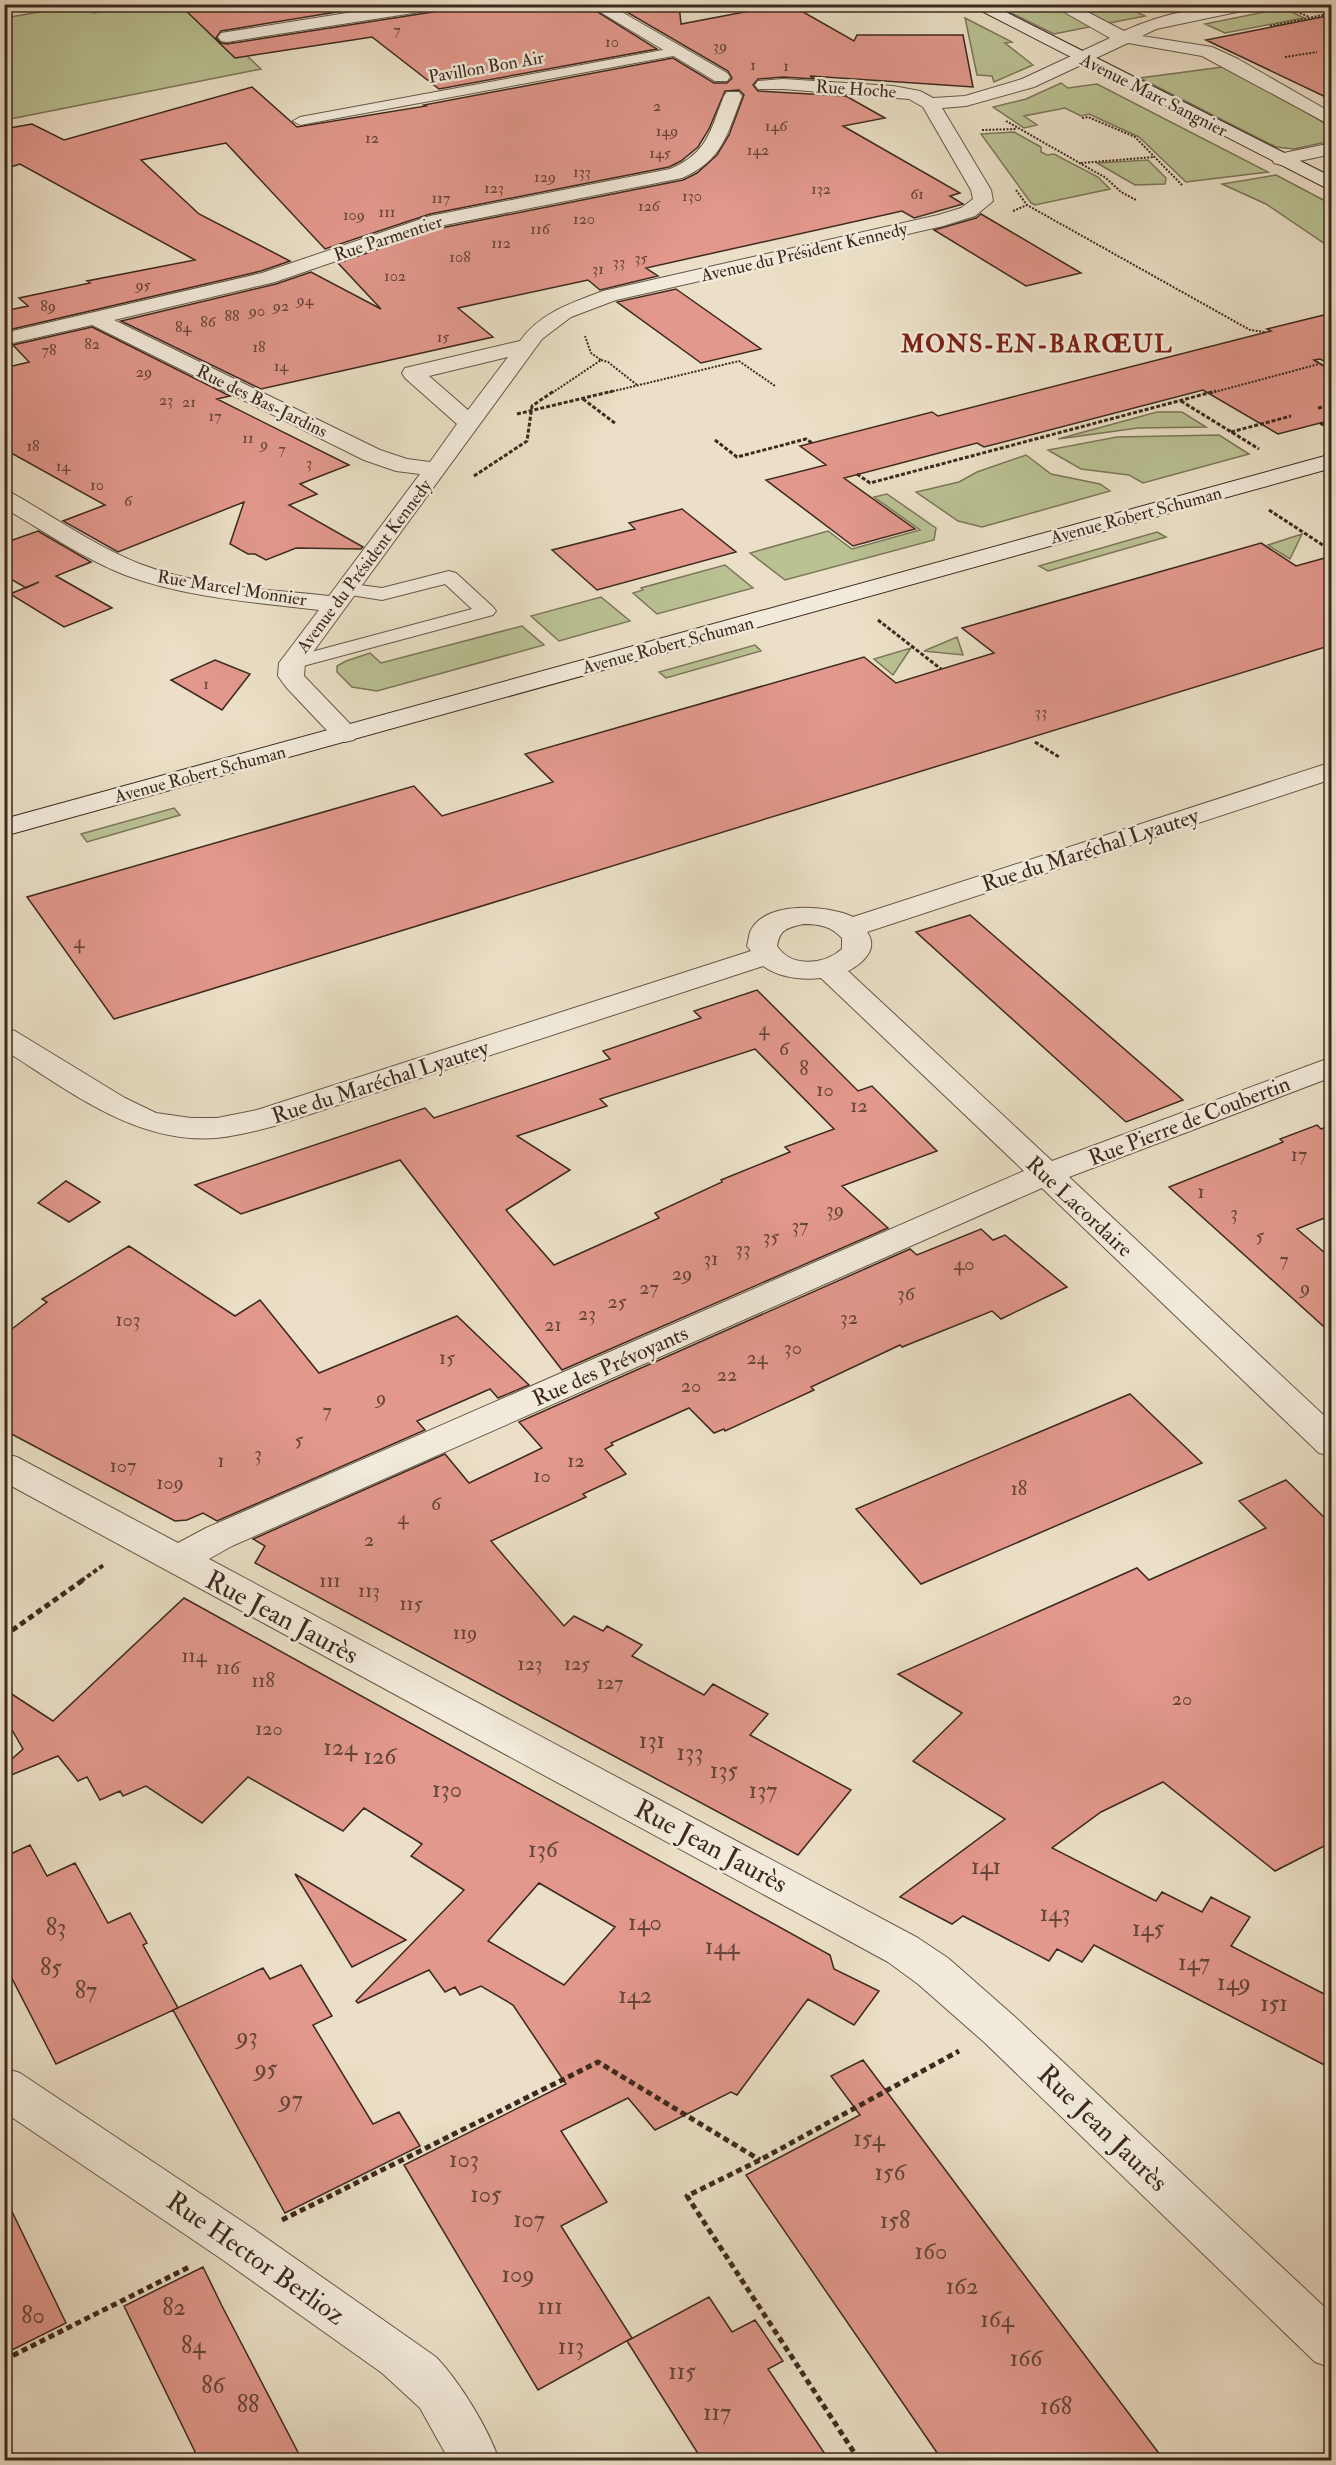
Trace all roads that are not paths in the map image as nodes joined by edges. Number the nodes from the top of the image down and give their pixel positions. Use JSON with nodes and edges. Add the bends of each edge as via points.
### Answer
{"nodes":[{"id":1,"x":439,"y":4,"type":"edge"},
{"id":2,"x":595,"y":4,"type":"edge"},
{"id":3,"x":976,"y":4,"type":"edge"},
{"id":4,"x":1058,"y":4,"type":"edge"},
{"id":5,"x":1251,"y":4,"type":"edge"},
{"id":6,"x":227,"y":37,"type":"dead end"},
{"id":7,"x":1126,"y":37,"type":"junction"},
{"id":8,"x":679,"y":51,"type":"junction"},
{"id":9,"x":1082,"y":58,"type":"junction"},
{"id":10,"x":721,"y":77,"type":"junction"},
{"id":11,"x":752,"y":80,"type":"junction"},
{"id":12,"x":733,"y":96,"type":"junction"},
{"id":13,"x":930,"y":104,"type":"junction"},
{"id":14,"x":300,"y":121,"type":"dead end"},
{"id":15,"x":1332,"y":121,"type":"edge"},
{"id":16,"x":1332,"y":148,"type":"edge"},
{"id":17,"x":1281,"y":159,"type":"junction"},
{"id":18,"x":1332,"y":185,"type":"edge"},
{"id":19,"x":94,"y":318,"type":"junction"},
{"id":20,"x":4,"y":339,"type":"edge"},
{"id":21,"x":526,"y":346,"type":"junction"},
{"id":22,"x":470,"y":424,"type":"junction"},
{"id":23,"x":1332,"y":461,"type":"edge"},
{"id":24,"x":435,"y":469,"type":"junction"},
{"id":25,"x":4,"y":498,"type":"edge"},
{"id":26,"x":340,"y":597,"type":"junction"},
{"id":27,"x":292,"y":663,"type":"junction"},
{"id":28,"x":345,"y":734,"type":"junction"},
{"id":29,"x":1332,"y":770,"type":"edge"},
{"id":30,"x":4,"y":828,"type":"edge"},
{"id":31,"x":849,"y":928,"type":"junction"},
{"id":32,"x":767,"y":955,"type":"junction"},
{"id":33,"x":828,"y":968,"type":"junction"},
{"id":34,"x":4,"y":1037,"type":"edge"},
{"id":35,"x":1332,"y":1066,"type":"edge"},
{"id":36,"x":1046,"y":1174,"type":"junction"},
{"id":37,"x":1331,"y":1444,"type":"edge"},
{"id":38,"x":4,"y":1466,"type":"edge"},
{"id":39,"x":177,"y":1560,"type":"junction"},
{"id":40,"x":4,"y":2087,"type":"edge"},
{"id":41,"x":1332,"y":2346,"type":"edge"},
{"id":42,"x":475,"y":2460,"type":"edge"}],
"edges":[{"from":1,"to":6,"type":"street"},
{"from":2,"to":8,"type":"street"},
{"from":3,"to":9,"type":"street","name":"Avenue Marc Sangnier"},
{"from":4,"to":7,"type":"street"},
{"from":5,"to":7,"type":"street","name":"Rue Hoche","via":[[1158,23]]},
{"from":7,"to":9,"type":"street","name":"Rue Hoche"},
{"from":7,"to":15,"type":"street","via":[[1206,51]]},
{"from":8,"to":10,"type":"street"},
{"from":8,"to":14,"type":"lane","name":"Pavillon Bon Air"},
{"from":9,"to":13,"type":"street","name":"Rue Hoche","via":[[1005,91]]},
{"from":9,"to":17,"type":"street","name":"Avenue Marc Sangnier"},
{"from":10,"to":11,"type":"street","name":"Rue Hoche"},
{"from":10,"to":12,"type":"street","via":[[710,81],[708,89]]},
{"from":11,"to":12,"type":"street","via":[[763,90]]},
{"from":11,"to":13,"type":"street","name":"Rue Hoche","via":[[893,91],[914,95]]},
{"from":12,"to":19,"type":"street","name":"Rue Parmentier","via":[[710,154],[685,171],[430,222],[268,278]]},
{"from":13,"to":21,"type":"street","name":"Avenue du Président Kennedy","via":[[981,190],[983,201],[977,207],[944,220],[620,293],[579,306],[546,325]]},
{"from":16,"to":17,"type":"street"},
{"from":17,"to":18,"type":"street","name":"Avenue Marc Sangnier"},
{"from":19,"to":20,"type":"street","name":"Rue Parmentier"},
{"from":19,"to":24,"type":"street","name":"Rue des Bas-Jardins","via":[[372,455],[404,466]]},
{"from":21,"to":22,"type":"street","name":"Avenue du Président Kennedy"},
{"from":21,"to":22,"type":"street","via":[[413,374]]},
{"from":22,"to":24,"type":"street","name":"Avenue du Président Kennedy"},
{"from":23,"to":28,"type":"street","name":"Avenue Robert Schuman"},
{"from":24,"to":26,"type":"street","name":"Avenue du Président Kennedy"},
{"from":25,"to":26,"type":"street","name":"Rue Marcel Monnier","via":[[134,570],[197,586]]},
{"from":26,"to":27,"type":"street","name":"Avenue du Président Kennedy"},
{"from":26,"to":27,"type":"lane","via":[[381,594],[448,577],[486,611]]},
{"from":27,"to":28,"type":"street","name":"Avenue du Président Kennedy","via":[[291,676],[295,682]]},
{"from":28,"to":30,"type":"street","name":"Avenue Robert Schuman"},
{"from":29,"to":31,"type":"street","name":"Rue du Maréchal Lyautey"},
{"from":31,"to":32,"type":"street","via":[[823,916],[785,918],[762,936]]},
{"from":31,"to":33,"type":"street","via":[[856,938],[856,951],[843,963]]},
{"from":32,"to":33,"type":"street","via":[[794,968]]},
{"from":32,"to":34,"type":"street","name":"Rue du Maréchal Lyautey","via":[[263,1119],[217,1128],[169,1126],[130,1114]]},
{"from":33,"to":36,"type":"street","name":"Rue Lacordaire"},
{"from":35,"to":36,"type":"street","name":"Rue Pierre de Coubertin"},
{"from":36,"to":37,"type":"street","name":"Rue Lacordaire"},
{"from":36,"to":39,"type":"street","name":"Rue des Prévoyants","via":[[219,1537]]},
{"from":38,"to":39,"type":"street","name":"Rue Jean Jaurès"},
{"from":39,"to":41,"type":"street","name":"Rue Jean Jaurès","via":[[886,1941],[933,1971]]},
{"from":40,"to":42,"type":"street","name":"Rue Hector Berlioz","via":[[236,2243],[419,2373],[436,2392]]}]}
